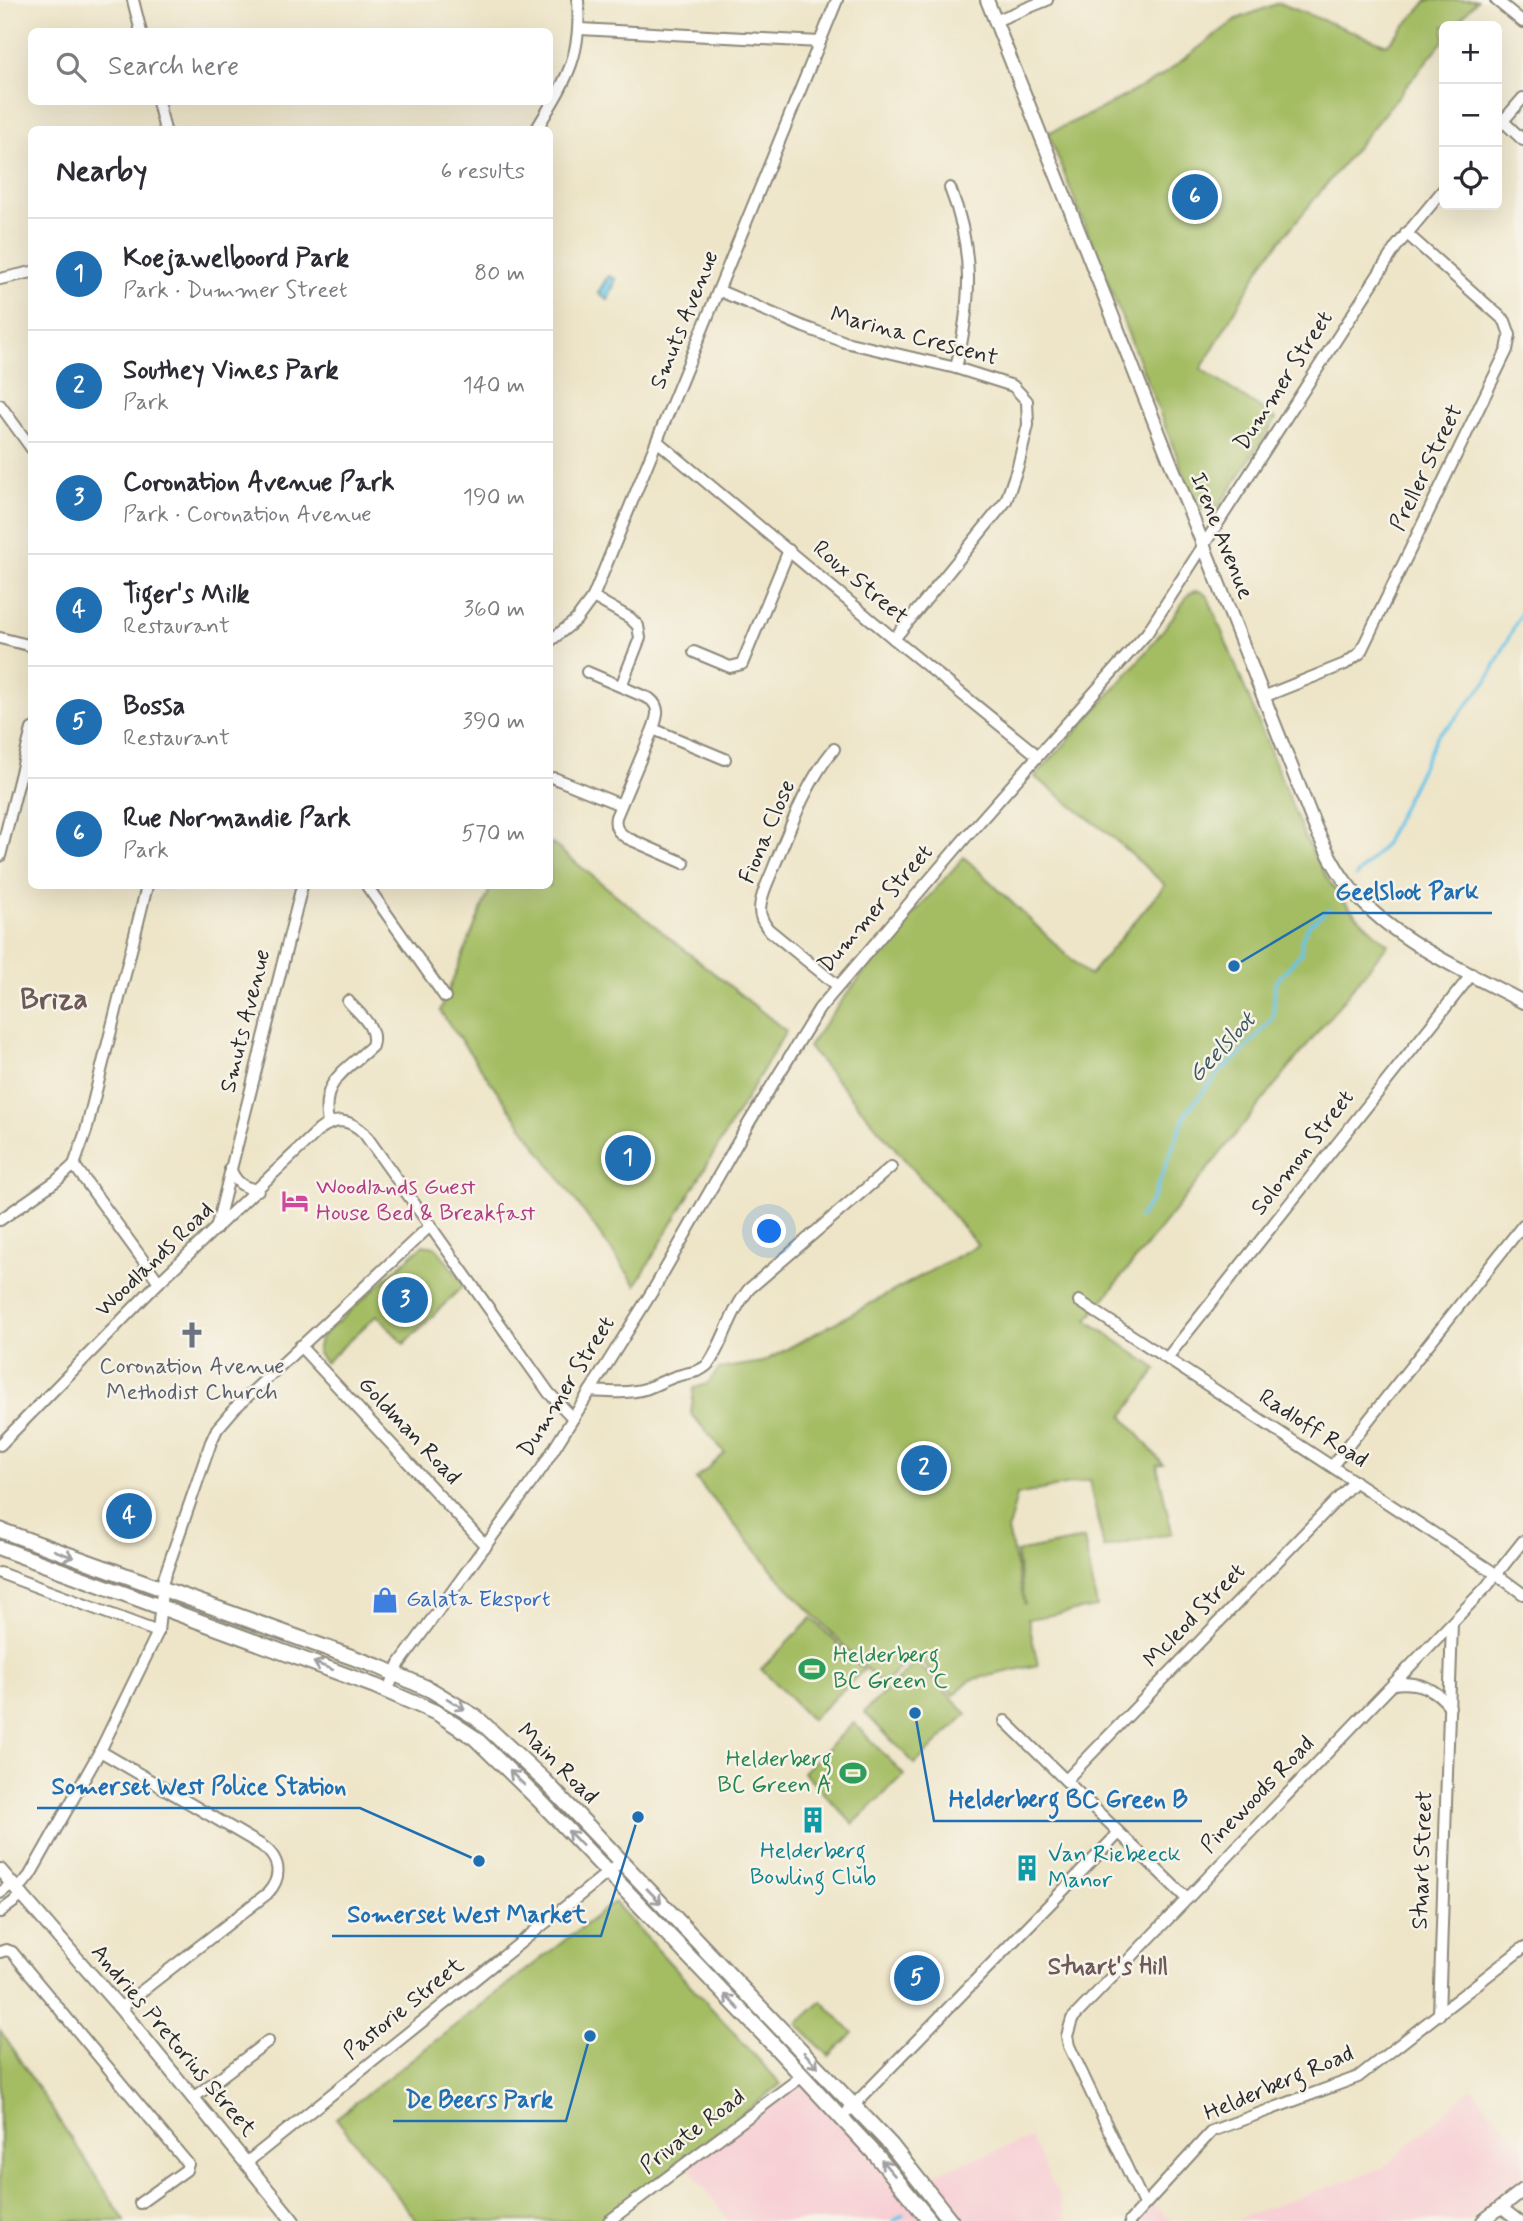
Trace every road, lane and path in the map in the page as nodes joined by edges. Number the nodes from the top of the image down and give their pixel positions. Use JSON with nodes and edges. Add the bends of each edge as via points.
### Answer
{"nodes":[{"id":1,"x":133,"y":0,"type":"edge"},
{"id":2,"x":578,"y":0,"type":"edge"},
{"id":3,"x":837,"y":0,"type":"edge"},
{"id":4,"x":987,"y":0,"type":"edge"},
{"id":5,"x":1047,"y":0,"type":"edge"},
{"id":6,"x":1496,"y":0,"type":"edge"},
{"id":7,"x":995,"y":21,"type":"junction"},
{"id":8,"x":1523,"y":22,"type":"edge"},
{"id":9,"x":140,"y":28,"type":"edge"},
{"id":10,"x":580,"y":29,"type":"junction"},
{"id":11,"x":820,"y":43,"type":"junction"},
{"id":12,"x":1523,"y":98,"type":"edge"},
{"id":13,"x":553,"y":101,"type":"edge"},
{"id":14,"x":159,"y":105,"type":"edge"},
{"id":15,"x":551,"y":105,"type":"edge"},
{"id":16,"x":1502,"y":123,"type":"edge"},
{"id":17,"x":164,"y":126,"type":"edge"},
{"id":18,"x":538,"y":126,"type":"edge"},
{"id":19,"x":1502,"y":126,"type":"edge"},
{"id":20,"x":1523,"y":140,"type":"edge"},
{"id":21,"x":950,"y":188,"type":"dead end"},
{"id":22,"x":1439,"y":195,"type":"edge"},
{"id":23,"x":1406,"y":233,"type":"junction"},
{"id":24,"x":28,"y":273,"type":"edge"},
{"id":25,"x":0,"y":279,"type":"edge"},
{"id":26,"x":720,"y":291,"type":"junction"},
{"id":27,"x":956,"y":368,"type":"junction"},
{"id":28,"x":0,"y":405,"type":"edge"},
{"id":29,"x":657,"y":441,"type":"junction"},
{"id":30,"x":28,"y":444,"type":"edge"},
{"id":31,"x":1202,"y":545,"type":"junction"},
{"id":32,"x":789,"y":550,"type":"junction"},
{"id":33,"x":593,"y":597,"type":"junction"},
{"id":34,"x":0,"y":638,"type":"edge"},
{"id":35,"x":553,"y":639,"type":"edge"},
{"id":36,"x":894,"y":639,"type":"junction"},
{"id":37,"x":28,"y":645,"type":"edge"},
{"id":38,"x":694,"y":652,"type":"dead end"},
{"id":39,"x":587,"y":672,"type":"dead end"},
{"id":40,"x":621,"y":686,"type":"junction"},
{"id":41,"x":1263,"y":697,"type":"junction"},
{"id":42,"x":653,"y":729,"type":"junction"},
{"id":43,"x":28,"y":745,"type":"edge"},
{"id":44,"x":834,"y":749,"type":"dead end"},
{"id":45,"x":1037,"y":755,"type":"junction"},
{"id":46,"x":725,"y":758,"type":"dead end"},
{"id":47,"x":554,"y":778,"type":"dead end"},
{"id":48,"x":621,"y":805,"type":"junction"},
{"id":49,"x":0,"y":856,"type":"edge"},
{"id":50,"x":684,"y":863,"type":"dead end"},
{"id":51,"x":146,"y":889,"type":"edge"},
{"id":52,"x":302,"y":889,"type":"edge"},
{"id":53,"x":369,"y":889,"type":"edge"},
{"id":54,"x":1472,"y":974,"type":"junction"},
{"id":55,"x":838,"y":986,"type":"junction"},
{"id":56,"x":445,"y":997,"type":"dead end"},
{"id":57,"x":348,"y":1001,"type":"dead end"},
{"id":58,"x":1523,"y":1002,"type":"edge"},
{"id":59,"x":328,"y":1123,"type":"junction"},
{"id":60,"x":74,"y":1164,"type":"junction"},
{"id":61,"x":891,"y":1167,"type":"dead end"},
{"id":62,"x":230,"y":1168,"type":"junction"},
{"id":63,"x":258,"y":1190,"type":"junction"},
{"id":64,"x":0,"y":1220,"type":"edge"},
{"id":65,"x":431,"y":1225,"type":"junction"},
{"id":66,"x":1523,"y":1225,"type":"edge"},
{"id":67,"x":216,"y":1230,"type":"junction"},
{"id":68,"x":159,"y":1282,"type":"junction"},
{"id":69,"x":1079,"y":1301,"type":"dead end"},
{"id":70,"x":300,"y":1346,"type":"junction"},
{"id":71,"x":1167,"y":1358,"type":"junction"},
{"id":72,"x":590,"y":1391,"type":"junction"},
{"id":73,"x":573,"y":1418,"type":"junction"},
{"id":74,"x":0,"y":1445,"type":"edge"},
{"id":75,"x":1332,"y":1466,"type":"junction"},
{"id":76,"x":1354,"y":1481,"type":"junction"},
{"id":77,"x":0,"y":1530,"type":"edge"},
{"id":78,"x":1523,"y":1541,"type":"edge"},
{"id":79,"x":486,"y":1546,"type":"junction"},
{"id":80,"x":0,"y":1548,"type":"edge"},
{"id":81,"x":0,"y":1573,"type":"edge"},
{"id":82,"x":1496,"y":1574,"type":"junction"},
{"id":83,"x":161,"y":1590,"type":"junction"},
{"id":84,"x":1523,"y":1594,"type":"edge"},
{"id":85,"x":161,"y":1606,"type":"junction"},
{"id":86,"x":1452,"y":1623,"type":"junction"},
{"id":87,"x":158,"y":1632,"type":"junction"},
{"id":88,"x":395,"y":1673,"type":"junction"},
{"id":89,"x":1393,"y":1684,"type":"junction"},
{"id":90,"x":387,"y":1691,"type":"junction"},
{"id":91,"x":1450,"y":1707,"type":"junction"},
{"id":92,"x":1005,"y":1721,"type":"dead end"},
{"id":93,"x":100,"y":1751,"type":"junction"},
{"id":94,"x":1066,"y":1780,"type":"junction"},
{"id":95,"x":1119,"y":1833,"type":"junction"},
{"id":96,"x":621,"y":1862,"type":"junction"},
{"id":97,"x":0,"y":1870,"type":"edge"},
{"id":98,"x":608,"y":1872,"type":"junction"},
{"id":99,"x":18,"y":1890,"type":"junction"},
{"id":100,"x":0,"y":1892,"type":"edge"},
{"id":101,"x":1187,"y":1899,"type":"junction"},
{"id":102,"x":0,"y":1912,"type":"edge"},
{"id":103,"x":1523,"y":1948,"type":"edge"},
{"id":104,"x":0,"y":1952,"type":"edge"},
{"id":105,"x":120,"y":2008,"type":"junction"},
{"id":106,"x":1439,"y":2015,"type":"junction"},
{"id":107,"x":268,"y":2041,"type":"dead end"},
{"id":108,"x":802,"y":2077,"type":"junction"},
{"id":109,"x":193,"y":2098,"type":"junction"},
{"id":110,"x":854,"y":2105,"type":"junction"},
{"id":111,"x":841,"y":2118,"type":"junction"},
{"id":112,"x":246,"y":2163,"type":"junction"},
{"id":113,"x":1523,"y":2190,"type":"edge"},
{"id":114,"x":140,"y":2203,"type":"dead end"},
{"id":115,"x":1144,"y":2204,"type":"junction"},
{"id":116,"x":1501,"y":2207,"type":"junction"},
{"id":117,"x":293,"y":2221,"type":"edge"},
{"id":118,"x":609,"y":2221,"type":"edge"},
{"id":119,"x":930,"y":2221,"type":"edge"},
{"id":120,"x":951,"y":2221,"type":"edge"},
{"id":121,"x":1130,"y":2221,"type":"edge"},
{"id":122,"x":1483,"y":2221,"type":"edge"},
{"id":123,"x":1519,"y":2221,"type":"edge"}],
"edges":[{"from":1,"to":9,"type":"street"},
{"from":2,"to":10,"type":"street"},
{"from":3,"to":11,"type":"street","name":"Smuts Avenue"},
{"from":4,"to":7,"type":"street","name":"Irene Avenue"},
{"from":5,"to":7,"type":"street"},
{"from":6,"to":8,"type":"street"},
{"from":7,"to":31,"type":"street","name":"Irene Avenue"},
{"from":10,"to":11,"type":"street"},
{"from":10,"to":13,"type":"street","via":[[576,53]]},
{"from":11,"to":26,"type":"street","name":"Smuts Avenue"},
{"from":12,"to":16,"type":"street"},
{"from":14,"to":17,"type":"street"},
{"from":15,"to":18,"type":"street"},
{"from":19,"to":20,"type":"street"},
{"from":21,"to":27,"type":"street","via":[[961,217],[968,272],[966,325]]},
{"from":22,"to":23,"type":"street","name":"Dummer Street"},
{"from":23,"to":31,"type":"street","name":"Dummer Street"},
{"from":23,"to":41,"type":"street","name":"Preller Street","via":[[1505,321],[1510,335],[1507,350],[1360,653],[1345,664]]},
{"from":24,"to":25,"type":"street"},
{"from":26,"to":27,"type":"street","name":"Marina Crescent","via":[[845,342]]},
{"from":26,"to":29,"type":"street","name":"Smuts Avenue"},
{"from":27,"to":36,"type":"street","name":"Marina Crescent","via":[[1020,391],[1028,412],[1024,444],[1006,501]]},
{"from":28,"to":30,"type":"street"},
{"from":29,"to":32,"type":"street","name":"Roux Street"},
{"from":29,"to":33,"type":"street","name":"Smuts Avenue"},
{"from":31,"to":41,"type":"street","name":"Irene Avenue"},
{"from":31,"to":45,"type":"street","name":"Dummer Street","via":[[1147,633]]},
{"from":32,"to":36,"type":"street","name":"Roux Street"},
{"from":32,"to":38,"type":"street","via":[[743,664],[730,667]]},
{"from":33,"to":35,"type":"street","name":"Smuts Avenue","via":[[576,620]]},
{"from":33,"to":40,"type":"street","via":[[639,626],[640,638]]},
{"from":34,"to":37,"type":"street"},
{"from":36,"to":45,"type":"street","name":"Roux Street"},
{"from":39,"to":40,"type":"street"},
{"from":40,"to":42,"type":"street","via":[[654,702],[658,710]]},
{"from":41,"to":54,"type":"street","name":"Irene Avenue","via":[[1315,830],[1345,882],[1378,917],[1405,937]]},
{"from":42,"to":46,"type":"street"},
{"from":42,"to":48,"type":"street"},
{"from":43,"to":49,"type":"street"},
{"from":44,"to":55,"type":"street","name":"Fiona Close","via":[[800,804],[760,911],[768,929]]},
{"from":45,"to":55,"type":"street","name":"Dummer Street"},
{"from":47,"to":48,"type":"street"},
{"from":48,"to":50,"type":"street","via":[[615,822],[619,833]]},
{"from":51,"to":60,"type":"street"},
{"from":52,"to":62,"type":"street","name":"Smuts Avenue"},
{"from":53,"to":56,"type":"street"},
{"from":54,"to":58,"type":"street","name":"Irene Avenue"},
{"from":54,"to":71,"type":"street","name":"Solomon Street"},
{"from":55,"to":72,"type":"street","name":"Dummer Street","via":[[796,1045]]},
{"from":57,"to":59,"type":"street","via":[[372,1028],[374,1040],[328,1090]]},
{"from":59,"to":63,"type":"street","name":"Woodlands Road"},
{"from":59,"to":65,"type":"street","via":[[343,1120],[363,1133]]},
{"from":60,"to":64,"type":"street"},
{"from":60,"to":68,"type":"street"},
{"from":61,"to":72,"type":"street","via":[[749,1289],[705,1368],[645,1389]]},
{"from":62,"to":63,"type":"street","via":[[239,1185]]},
{"from":62,"to":67,"type":"street","name":"Smuts Avenue"},
{"from":63,"to":67,"type":"street","name":"Woodlands Road"},
{"from":65,"to":70,"type":"street"},
{"from":65,"to":73,"type":"street","via":[[550,1393]]},
{"from":66,"to":75,"type":"street"},
{"from":67,"to":68,"type":"street","name":"Woodlands Road"},
{"from":68,"to":74,"type":"street","name":"Woodlands Road"},
{"from":69,"to":71,"type":"street","name":"Radloff Road"},
{"from":70,"to":79,"type":"street","name":"Goldman Road"},
{"from":70,"to":83,"type":"street","via":[[217,1430]]},
{"from":71,"to":75,"type":"street","name":"Radloff Road"},
{"from":72,"to":73,"type":"street","name":"Dummer Street"},
{"from":73,"to":79,"type":"street","name":"Dummer Street"},
{"from":75,"to":76,"type":"street","name":"Radloff Road"},
{"from":76,"to":82,"type":"street","name":"Radloff Road"},
{"from":76,"to":94,"type":"street","name":"Mcleod Street"},
{"from":77,"to":83,"type":"main road","name":"Main Road","one_way":true},
{"from":78,"to":82,"type":"street","name":"Pinewoods Road"},
{"from":79,"to":88,"type":"street","name":"Dummer Street"},
{"from":80,"to":85,"type":"main road","name":"Main Road"},
{"from":81,"to":87,"type":"street"},
{"from":82,"to":84,"type":"street","name":"Radloff Road"},
{"from":82,"to":86,"type":"street","name":"Pinewoods Road"},
{"from":83,"to":85,"type":"street"},
{"from":83,"to":88,"type":"main road","name":"Main Road"},
{"from":85,"to":87,"type":"street"},
{"from":90,"to":85,"type":"main road","name":"Main Road","one_way":true},
{"from":86,"to":89,"type":"street","name":"Pinewoods Road"},
{"from":86,"to":91,"type":"street","name":"Stuart Street"},
{"from":87,"to":93,"type":"street"},
{"from":88,"to":90,"type":"street","name":"Dummer Street"},
{"from":88,"to":96,"type":"main road","name":"Main Road","one_way":true,"via":[[477,1718],[544,1780]]},
{"from":89,"to":91,"type":"street","via":[[1426,1687]]},
{"from":89,"to":101,"type":"street","name":"Pinewoods Road"},
{"from":98,"to":90,"type":"main road","name":"Main Road","one_way":true,"via":[[475,1738],[437,1713]]},
{"from":91,"to":106,"type":"street","name":"Stuart Street"},
{"from":92,"to":94,"type":"street"},
{"from":93,"to":99,"type":"street"},
{"from":93,"to":105,"type":"street","via":[[261,1845],[273,1855],[279,1871],[268,1893]]},
{"from":94,"to":95,"type":"street"},
{"from":95,"to":101,"type":"street"},
{"from":95,"to":110,"type":"street"},
{"from":96,"to":98,"type":"street","name":"Pastorie Street"},
{"from":96,"to":110,"type":"main road","name":"Main Road","one_way":true},
{"from":97,"to":99,"type":"street","name":"Andries Pretorius Street"},
{"from":108,"to":98,"type":"main road","name":"Main Road","one_way":true},
{"from":98,"to":112,"type":"street","name":"Pastorie Street"},
{"from":99,"to":100,"type":"street"},
{"from":99,"to":102,"type":"street"},
{"from":99,"to":105,"type":"street","name":"Andries Pretorius Street"},
{"from":101,"to":115,"type":"street","name":"Pinewoods Road","via":[[1072,2019],[1068,2030],[1069,2046]]},
{"from":103,"to":106,"type":"street","name":"Helderberg Road"},
{"from":104,"to":114,"type":"street","via":[[12,1952],[188,2164]]},
{"from":105,"to":109,"type":"street","name":"Andries Pretorius Street"},
{"from":106,"to":115,"type":"street","name":"Helderberg Road","via":[[1358,2077],[1212,2131]]},
{"from":107,"to":109,"type":"street"},
{"from":108,"to":111,"type":"main road","name":"Main Road"},
{"from":108,"to":118,"type":"street","name":"Private Road"},
{"from":109,"to":112,"type":"street","name":"Andries Pretorius Street"},
{"from":110,"to":111,"type":"street"},
{"from":110,"to":120,"type":"main road","name":"Main Road"},
{"from":119,"to":111,"type":"main road","name":"Main Road","one_way":true},
{"from":112,"to":117,"type":"street","name":"Andries Pretorius Street"},
{"from":113,"to":116,"type":"street"},
{"from":115,"to":121,"type":"street","name":"Helderberg Road"},
{"from":116,"to":122,"type":"street"},
{"from":116,"to":123,"type":"street"}]}
